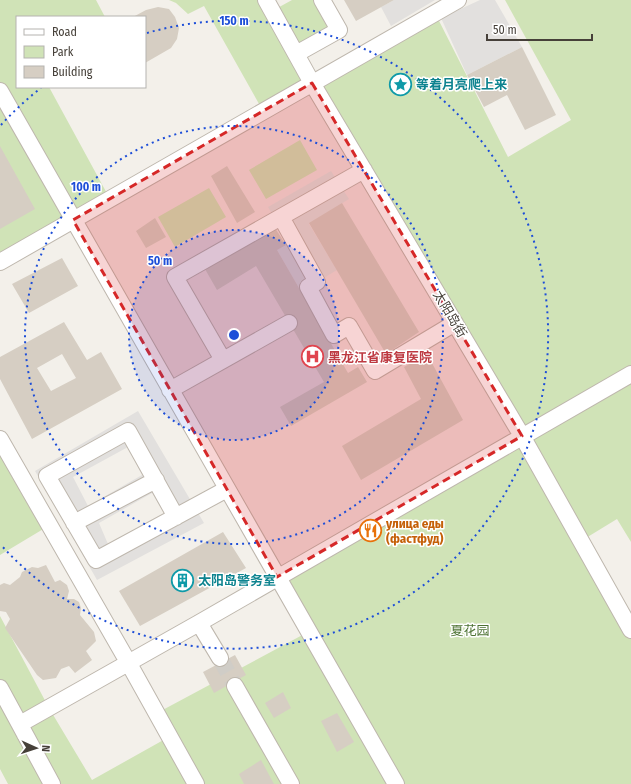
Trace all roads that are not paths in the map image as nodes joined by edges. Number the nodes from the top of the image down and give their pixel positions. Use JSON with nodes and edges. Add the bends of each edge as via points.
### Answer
{"nodes":[{"id":1,"x":266,"y":0,"type":"edge"},
{"id":2,"x":322,"y":0,"type":"edge"},
{"id":3,"x":458,"y":0,"type":"edge"},
{"id":4,"x":296,"y":54,"type":"junction"},
{"id":5,"x":312,"y":83,"type":"junction"},
{"id":6,"x":0,"y":91,"type":"edge"},
{"id":7,"x":364,"y":170,"type":"junction"},
{"id":8,"x":281,"y":217,"type":"junction"},
{"id":9,"x":73,"y":220,"type":"junction"},
{"id":10,"x":0,"y":262,"type":"edge"},
{"id":11,"x":289,"y":323,"type":"dead end"},
{"id":12,"x":455,"y":323,"type":"junction"},
{"id":13,"x":223,"y":360,"type":"junction"},
{"id":14,"x":631,"y":374,"type":"edge"},
{"id":15,"x":170,"y":390,"type":"junction"},
{"id":16,"x":522,"y":436,"type":"junction"},
{"id":17,"x":0,"y":439,"type":"edge"},
{"id":18,"x":156,"y":480,"type":"junction"},
{"id":19,"x":227,"y":489,"type":"junction"},
{"id":20,"x":176,"y":517,"type":"junction"},
{"id":21,"x":74,"y":523,"type":"junction"},
{"id":22,"x":277,"y":577,"type":"junction"},
{"id":23,"x":199,"y":623,"type":"junction"},
{"id":24,"x":631,"y":630,"type":"edge"},
{"id":25,"x":220,"y":658,"type":"tunnel mouth"},
{"id":26,"x":128,"y":662,"type":"junction"},
{"id":27,"x":235,"y":686,"type":"tunnel mouth"},
{"id":28,"x":0,"y":688,"type":"edge"},
{"id":29,"x":20,"y":724,"type":"junction"},
{"id":30,"x":52,"y":784,"type":"edge"},
{"id":31,"x":196,"y":784,"type":"edge"},
{"id":32,"x":291,"y":784,"type":"edge"},
{"id":33,"x":396,"y":784,"type":"edge"}],
"edges":[{"from":1,"to":4,"type":"street","name":"太阳岛街"},
{"from":2,"to":4,"type":"street","via":[[339,30]]},
{"from":3,"to":5,"type":"street"},
{"from":4,"to":5,"type":"street","name":"太阳岛街"},
{"from":5,"to":7,"type":"street","name":"太阳岛街"},
{"from":5,"to":9,"type":"street"},
{"from":6,"to":9,"type":"street"},
{"from":7,"to":8,"type":"street"},
{"from":7,"to":12,"type":"street","name":"太阳岛街"},
{"from":8,"to":12,"type":"street","via":[[317,282],[308,287],[334,335],[349,326],[375,371]]},
{"from":8,"to":13,"type":"street","via":[[175,277]]},
{"from":9,"to":10,"type":"street"},
{"from":9,"to":15,"type":"street"},
{"from":11,"to":13,"type":"street"},
{"from":12,"to":16,"type":"street","name":"太阳岛街"},
{"from":13,"to":15,"type":"street"},
{"from":14,"to":16,"type":"street"},
{"from":15,"to":19,"type":"street"},
{"from":16,"to":22,"type":"street"},
{"from":16,"to":24,"type":"street","name":"太阳岛街"},
{"from":17,"to":26,"type":"street"},
{"from":18,"to":20,"type":"street"},
{"from":18,"to":21,"type":"street"},
{"from":18,"to":21,"type":"street","via":[[128,431],[47,476]]},
{"from":19,"to":20,"type":"street"},
{"from":19,"to":22,"type":"street"},
{"from":20,"to":21,"type":"street","via":[[96,560]]},
{"from":22,"to":23,"type":"street"},
{"from":22,"to":33,"type":"street"},
{"from":23,"to":25,"type":"street"},
{"from":23,"to":26,"type":"street"},
{"from":26,"to":29,"type":"street"},
{"from":26,"to":31,"type":"street"},
{"from":27,"to":32,"type":"street"},
{"from":28,"to":29,"type":"street"},
{"from":29,"to":30,"type":"street"}]}
